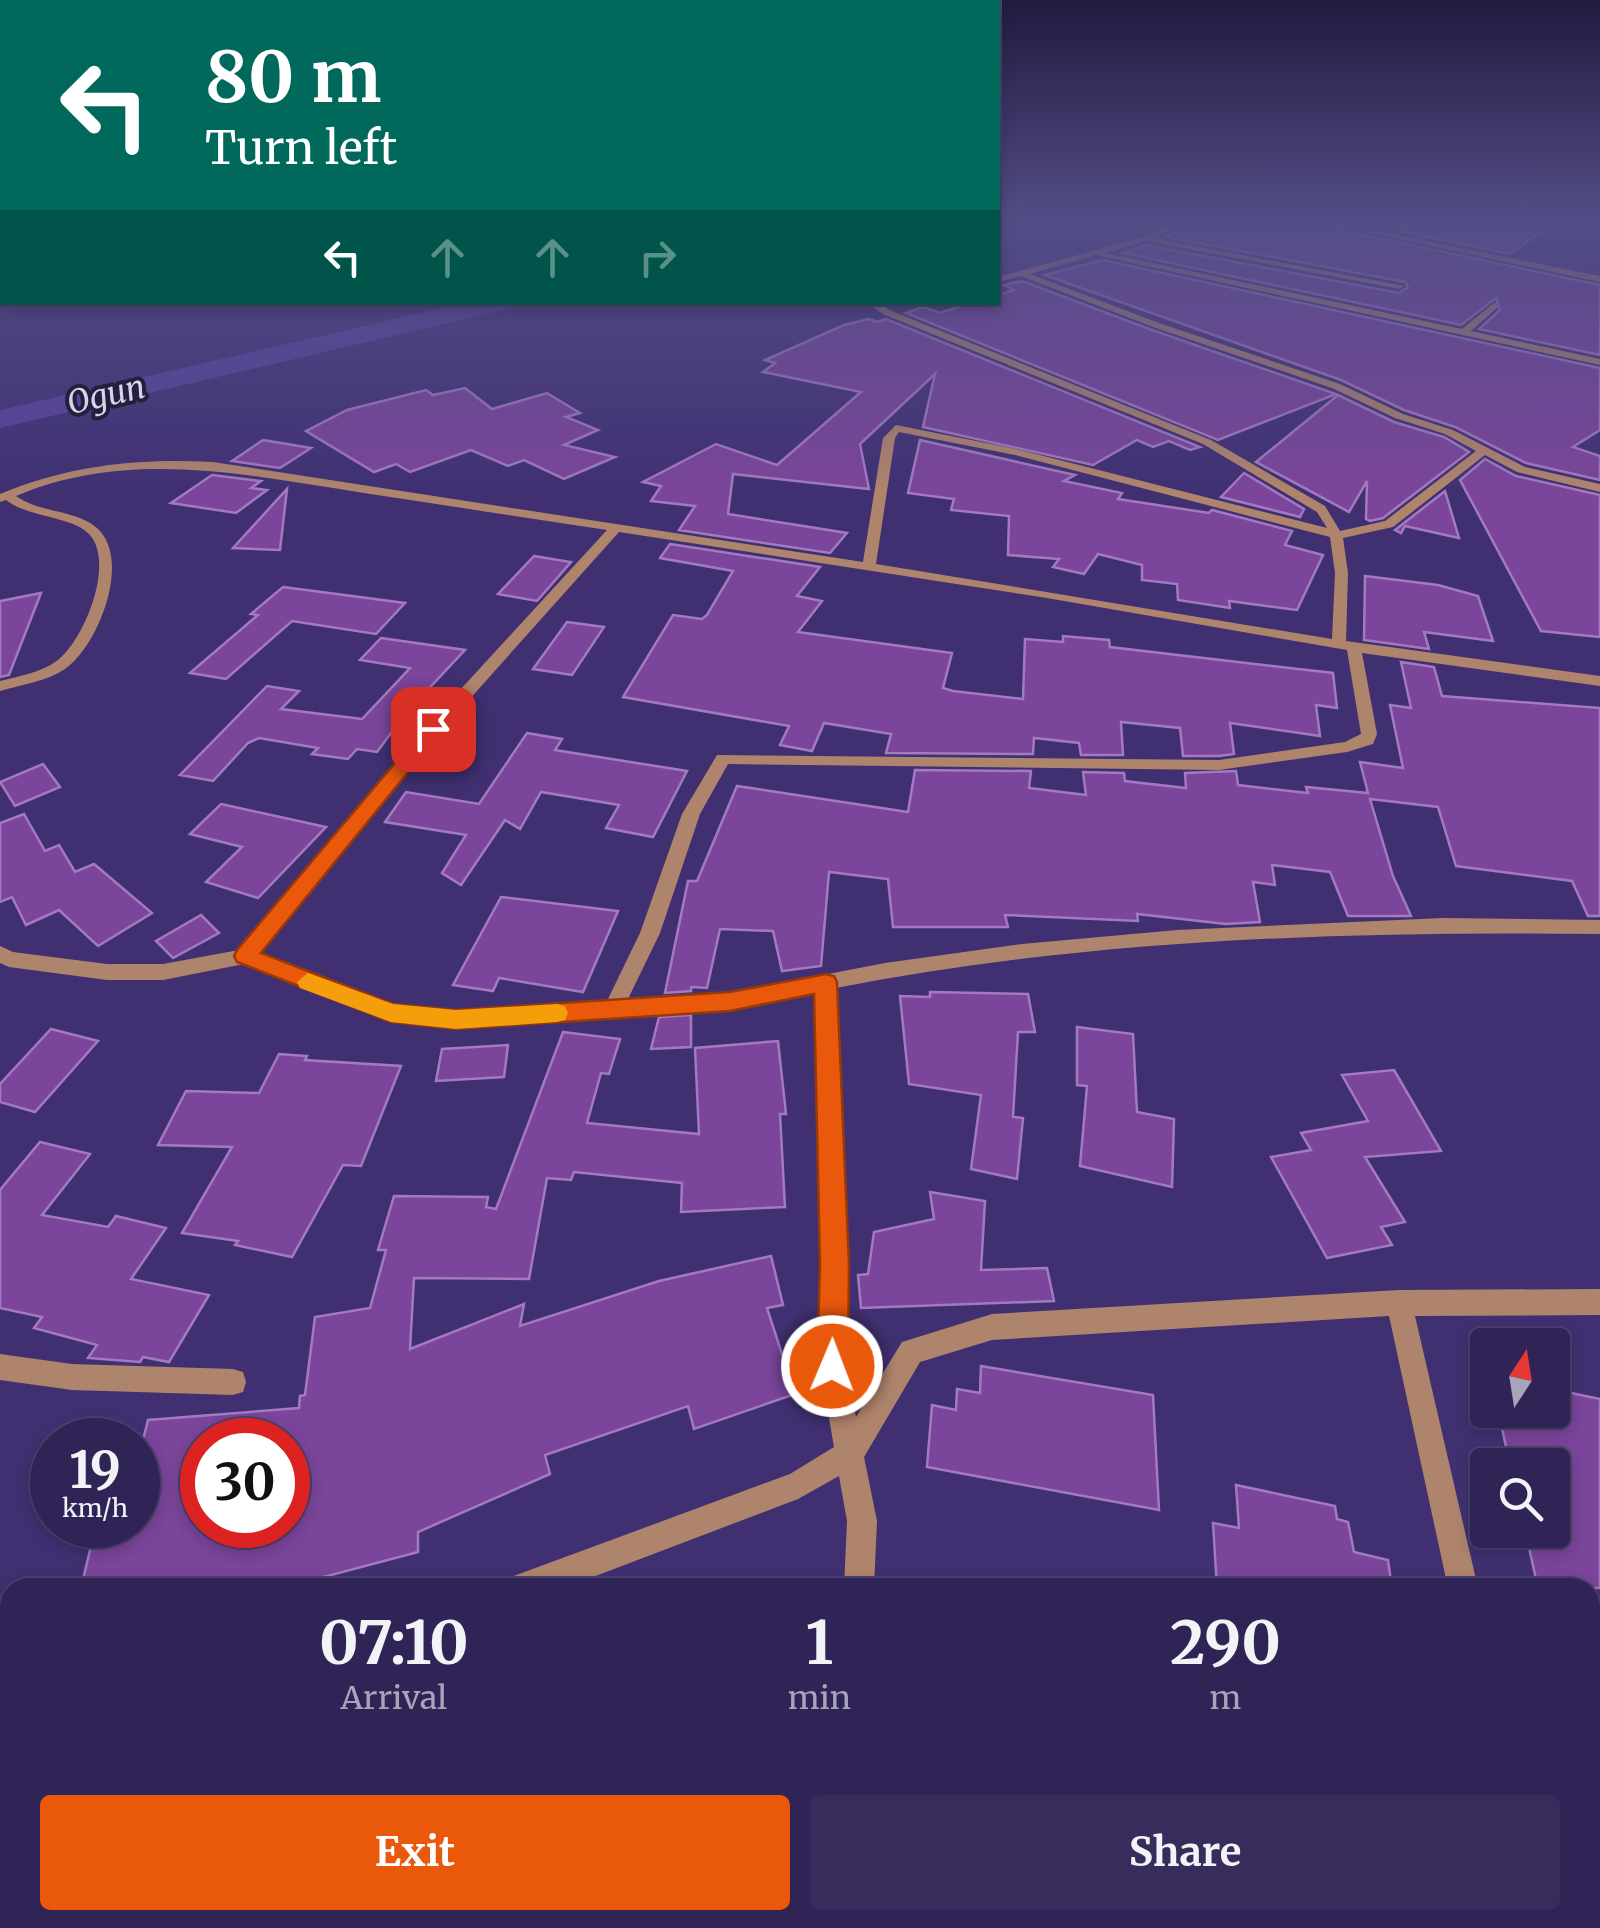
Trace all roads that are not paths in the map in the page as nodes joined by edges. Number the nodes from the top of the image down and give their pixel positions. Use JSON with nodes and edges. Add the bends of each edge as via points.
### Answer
{"nodes":[{"id":1,"x":886,"y":312,"type":"edge"},
{"id":2,"x":1122,"y":312,"type":"edge"},
{"id":3,"x":1376,"y":312,"type":"edge"},
{"id":4,"x":1487,"y":312,"type":"edge"},
{"id":5,"x":1465,"y":331,"type":"junction"},
{"id":6,"x":1600,"y":362,"type":"edge"},
{"id":7,"x":1483,"y":451,"type":"junction"},
{"id":8,"x":1600,"y":488,"type":"edge"},
{"id":9,"x":4,"y":497,"type":"edge"},
{"id":10,"x":617,"y":527,"type":"junction"},
{"id":11,"x":1338,"y":535,"type":"junction"},
{"id":12,"x":869,"y":566,"type":"junction"},
{"id":13,"x":1347,"y":646,"type":"junction"},
{"id":14,"x":1600,"y":681,"type":"edge"},
{"id":15,"x":0,"y":686,"type":"edge"},
{"id":16,"x":1600,"y":927,"type":"edge"},
{"id":17,"x":0,"y":954,"type":"edge"},
{"id":18,"x":245,"y":956,"type":"junction"},
{"id":19,"x":826,"y":982,"type":"junction"},
{"id":20,"x":613,"y":1010,"type":"junction"},
{"id":21,"x":1600,"y":1302,"type":"edge"},
{"id":22,"x":1400,"y":1303,"type":"junction"},
{"id":23,"x":0,"y":1367,"type":"edge"},
{"id":24,"x":233,"y":1382,"type":"dead end"},
{"id":25,"x":850,"y":1454,"type":"junction"},
{"id":26,"x":549,"y":1578,"type":"edge"},
{"id":27,"x":860,"y":1578,"type":"edge"},
{"id":28,"x":1462,"y":1578,"type":"edge"}],
"edges":[{"from":1,"to":11,"type":"street","via":[[1231,454],[1321,508]]},
{"from":2,"to":7,"type":"street","via":[[1336,386]]},
{"from":3,"to":5,"type":"street"},
{"from":4,"to":5,"type":"street"},
{"from":5,"to":6,"type":"street"},
{"from":7,"to":8,"type":"street","via":[[1536,475]]},
{"from":7,"to":11,"type":"street","via":[[1389,524]]},
{"from":9,"to":10,"type":"street","via":[[110,465],[174,463]]},
{"from":9,"to":15,"type":"street","via":[[29,512],[87,526],[99,536],[107,572],[100,604],[66,662]]},
{"from":10,"to":12,"type":"street"},
{"from":10,"to":18,"type":"street","via":[[410,755]]},
{"from":11,"to":12,"type":"street","via":[[896,428]]},
{"from":11,"to":13,"type":"street"},
{"from":12,"to":13,"type":"street"},
{"from":13,"to":14,"type":"street"},
{"from":13,"to":20,"type":"street","via":[[1370,734],[1347,746],[1219,765],[723,759],[692,814],[650,933]]},
{"from":16,"to":19,"type":"street","via":[[1443,925],[1176,937]]},
{"from":17,"to":18,"type":"street","via":[[107,972],[163,972]]},
{"from":18,"to":20,"type":"street","via":[[391,1013],[456,1019]]},
{"from":19,"to":20,"type":"street","via":[[730,1001]]},
{"from":19,"to":25,"type":"street","via":[[832,1366]]},
{"from":21,"to":22,"type":"street"},
{"from":22,"to":25,"type":"street","via":[[992,1327],[911,1352]]},
{"from":22,"to":28,"type":"street"},
{"from":23,"to":24,"type":"street","via":[[72,1377]]},
{"from":25,"to":26,"type":"street","via":[[798,1485]]},
{"from":25,"to":27,"type":"street","via":[[862,1521]]}]}
